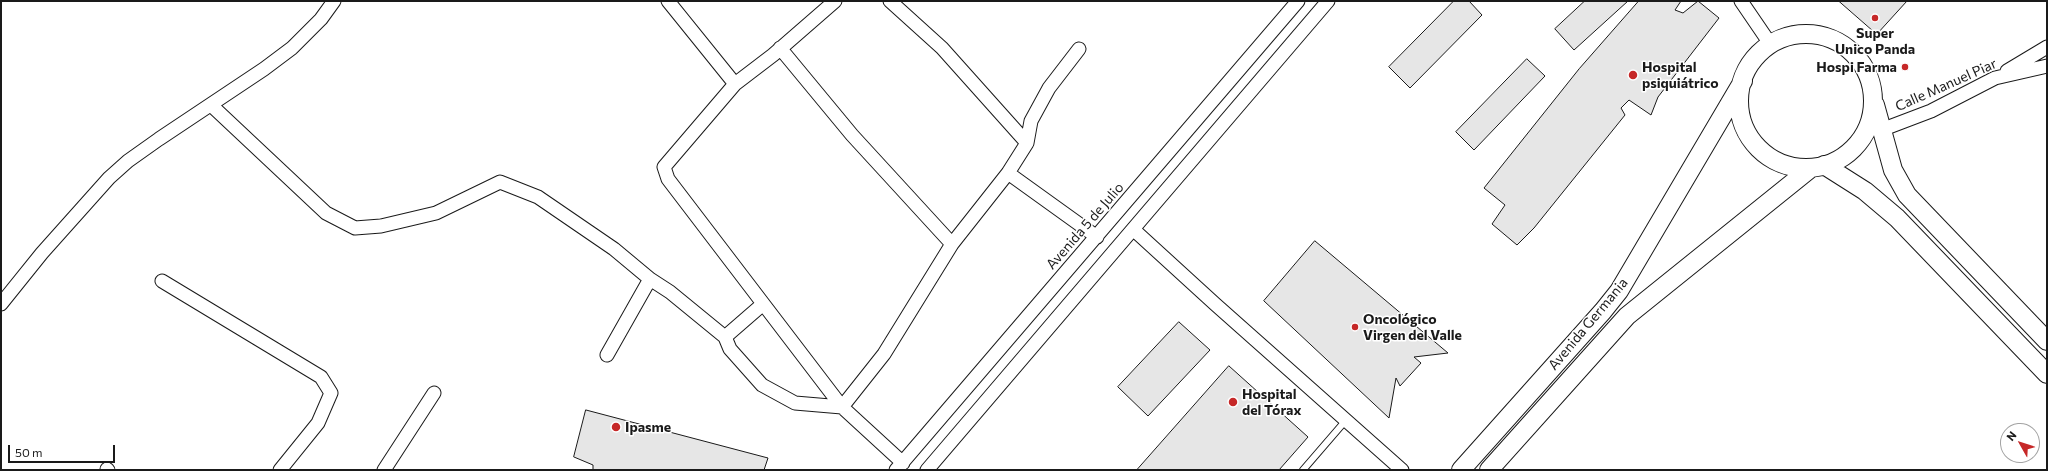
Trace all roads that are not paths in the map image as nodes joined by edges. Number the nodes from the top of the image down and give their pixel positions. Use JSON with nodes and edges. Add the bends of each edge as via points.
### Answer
{"nodes":[{"id":1,"x":334,"y":1,"type":"edge"},
{"id":2,"x":668,"y":1,"type":"edge"},
{"id":3,"x":835,"y":1,"type":"edge"},
{"id":4,"x":890,"y":1,"type":"edge"},
{"id":5,"x":1298,"y":1,"type":"edge"},
{"id":6,"x":1328,"y":1,"type":"edge"},
{"id":7,"x":1741,"y":1,"type":"edge"},
{"id":8,"x":1771,"y":45,"type":"junction"},
{"id":9,"x":2047,"y":47,"type":"edge"},
{"id":10,"x":780,"y":48,"type":"junction"},
{"id":11,"x":1079,"y":49,"type":"dead end"},
{"id":12,"x":2047,"y":66,"type":"edge"},
{"id":13,"x":1996,"y":78,"type":"junction"},
{"id":14,"x":1743,"y":80,"type":"junction"},
{"id":15,"x":735,"y":84,"type":"junction"},
{"id":16,"x":1873,"y":96,"type":"junction"},
{"id":17,"x":211,"y":105,"type":"junction"},
{"id":18,"x":1881,"y":130,"type":"junction"},
{"id":19,"x":1028,"y":143,"type":"junction"},
{"id":20,"x":1818,"y":167,"type":"junction"},
{"id":21,"x":1008,"y":173,"type":"junction"},
{"id":22,"x":1134,"y":230,"type":"junction"},
{"id":23,"x":1097,"y":237,"type":"junction"},
{"id":24,"x":952,"y":244,"type":"junction"},
{"id":25,"x":650,"y":279,"type":"junction"},
{"id":26,"x":162,"y":281,"type":"dead end"},
{"id":27,"x":1,"y":304,"type":"edge"},
{"id":28,"x":763,"y":304,"type":"junction"},
{"id":29,"x":725,"y":337,"type":"junction"},
{"id":30,"x":2047,"y":342,"type":"edge"},
{"id":31,"x":607,"y":355,"type":"dead end"},
{"id":32,"x":2047,"y":374,"type":"edge"},
{"id":33,"x":434,"y":393,"type":"dead end"},
{"id":34,"x":842,"y":407,"type":"junction"},
{"id":35,"x":1347,"y":419,"type":"junction"},
{"id":36,"x":899,"y":466,"type":"edge"},
{"id":37,"x":280,"y":470,"type":"edge"},
{"id":38,"x":384,"y":470,"type":"edge"},
{"id":39,"x":927,"y":470,"type":"edge"},
{"id":40,"x":1303,"y":470,"type":"edge"},
{"id":41,"x":1402,"y":470,"type":"edge"},
{"id":42,"x":1461,"y":470,"type":"edge"},
{"id":43,"x":1490,"y":470,"type":"edge"}],
"edges":[{"from":1,"to":17,"type":"street","via":[[321,19],[292,48]]},
{"from":2,"to":15,"type":"street"},
{"from":3,"to":10,"type":"street"},
{"from":4,"to":19,"type":"street","via":[[942,48]]},
{"from":5,"to":23,"type":"street","name":"Avenida 5 de Julio"},
{"from":6,"to":22,"type":"street"},
{"from":7,"to":8,"type":"street"},
{"from":8,"to":14,"type":"street","via":[[1756,58]]},
{"from":8,"to":16,"type":"street","via":[[1802,34],[1815,35],[1839,43],[1854,55],[1866,70]]},
{"from":9,"to":13,"type":"street"},
{"from":10,"to":15,"type":"street"},
{"from":10,"to":24,"type":"street","via":[[852,135]]},
{"from":11,"to":19,"type":"street","via":[[1049,88],[1031,121]]},
{"from":12,"to":13,"type":"street","name":"Calle Manuel Piar"},
{"from":13,"to":18,"type":"street","name":"Calle Manuel Piar","via":[[1931,111]]},
{"from":14,"to":20,"type":"street","via":[[1740,106],[1747,132],[1754,142],[1763,152],[1786,165]]},
{"from":14,"to":42,"type":"street","name":"Avenida Germania","via":[[1619,291]]},
{"from":15,"to":28,"type":"street","via":[[664,167],[668,179]]},
{"from":16,"to":18,"type":"street"},
{"from":16,"to":20,"type":"street","via":[[1870,122],[1865,134],[1848,153]]},
{"from":17,"to":25,"type":"street","via":[[326,213],[355,228],[381,226],[436,213],[500,182],[538,197],[614,249]]},
{"from":17,"to":27,"type":"street","via":[[128,161],[110,178],[42,253]]},
{"from":18,"to":30,"type":"street","via":[[1893,170],[1908,195]]},
{"from":19,"to":21,"type":"street"},
{"from":20,"to":32,"type":"street","via":[[1865,191],[1897,218]]},
{"from":20,"to":43,"type":"street","name":"Avenida Germania","via":[[1627,316]]},
{"from":21,"to":23,"type":"street"},
{"from":21,"to":24,"type":"street"},
{"from":22,"to":35,"type":"street"},
{"from":22,"to":39,"type":"street"},
{"from":23,"to":36,"type":"street","name":"Avenida 5 de Julio"},
{"from":24,"to":34,"type":"street","via":[[884,354]]},
{"from":25,"to":29,"type":"street"},
{"from":25,"to":31,"type":"street"},
{"from":26,"to":37,"type":"street","via":[[321,377],[331,393],[318,423]]},
{"from":28,"to":29,"type":"street"},
{"from":28,"to":34,"type":"street"},
{"from":29,"to":34,"type":"street","via":[[730,349],[762,385],[795,404]]},
{"from":33,"to":38,"type":"street"},
{"from":34,"to":36,"type":"street"},
{"from":35,"to":40,"type":"lane"},
{"from":35,"to":41,"type":"street"}]}
